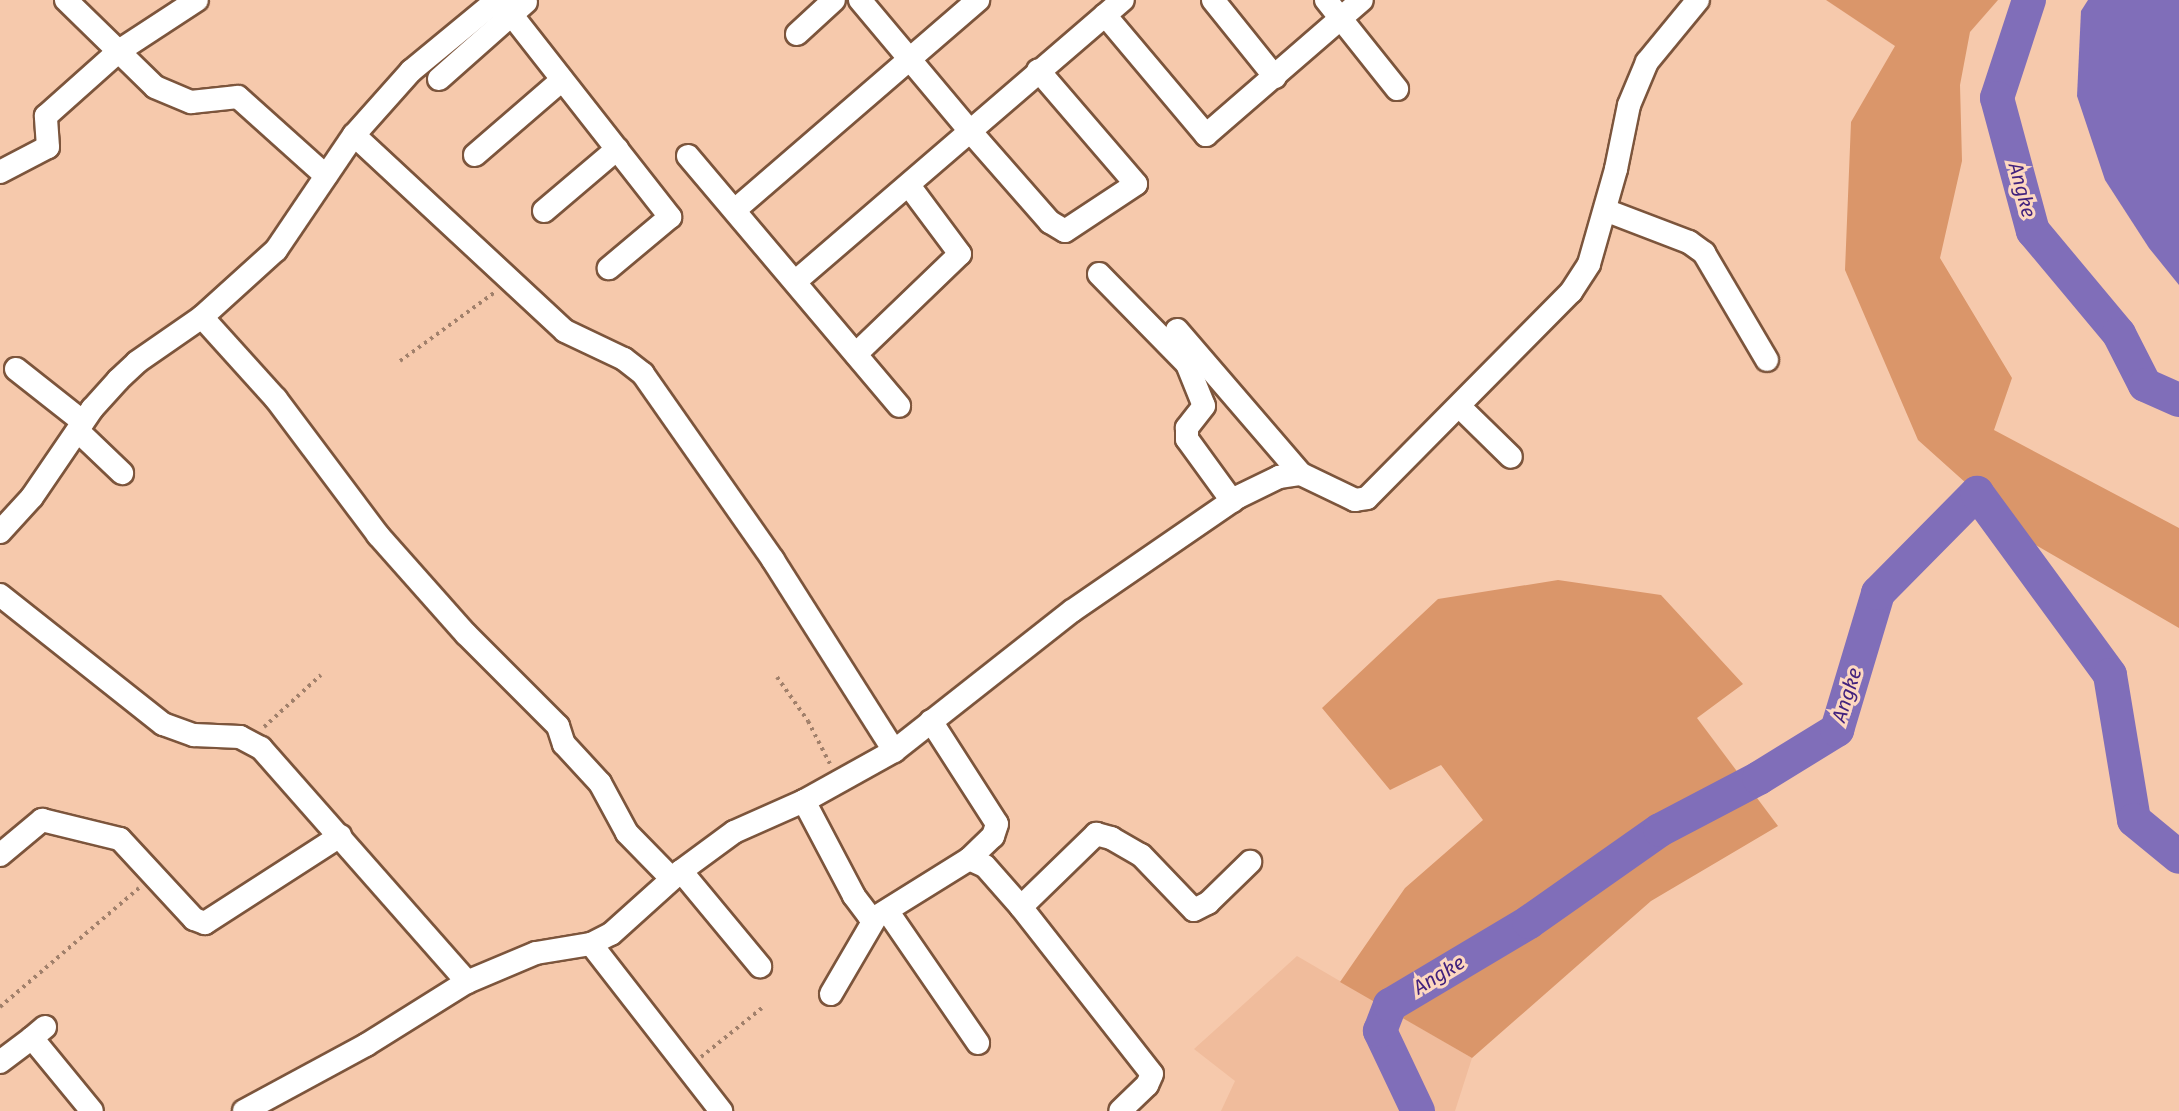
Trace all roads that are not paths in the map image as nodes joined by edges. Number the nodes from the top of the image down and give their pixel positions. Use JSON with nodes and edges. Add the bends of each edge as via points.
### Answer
{"nodes":[{"id":1,"x":66,"y":0,"type":"edge"},
{"id":2,"x":197,"y":0,"type":"edge"},
{"id":3,"x":834,"y":0,"type":"edge"},
{"id":4,"x":860,"y":0,"type":"edge"},
{"id":5,"x":978,"y":0,"type":"edge"},
{"id":6,"x":1123,"y":0,"type":"edge"},
{"id":7,"x":1213,"y":0,"type":"edge"},
{"id":8,"x":1326,"y":0,"type":"edge"},
{"id":9,"x":1362,"y":0,"type":"edge"},
{"id":10,"x":1698,"y":0,"type":"edge"},
{"id":11,"x":509,"y":4,"type":"edge"},
{"id":12,"x":1105,"y":15,"type":"junction"},
{"id":13,"x":1341,"y":19,"type":"junction"},
{"id":14,"x":797,"y":34,"type":"dead end"},
{"id":15,"x":119,"y":51,"type":"junction"},
{"id":16,"x":911,"y":57,"type":"junction"},
{"id":17,"x":1038,"y":70,"type":"junction"},
{"id":18,"x":1275,"y":77,"type":"junction"},
{"id":19,"x":439,"y":78,"type":"dead end"},
{"id":20,"x":562,"y":80,"type":"junction"},
{"id":21,"x":1397,"y":89,"type":"dead end"},
{"id":22,"x":970,"y":131,"type":"junction"},
{"id":23,"x":354,"y":135,"type":"junction"},
{"id":24,"x":617,"y":149,"type":"junction"},
{"id":25,"x":475,"y":154,"type":"dead end"},
{"id":26,"x":688,"y":156,"type":"dead end"},
{"id":27,"x":0,"y":172,"type":"edge"},
{"id":28,"x":326,"y":176,"type":"junction"},
{"id":29,"x":910,"y":187,"type":"junction"},
{"id":30,"x":736,"y":209,"type":"junction"},
{"id":31,"x":1605,"y":210,"type":"junction"},
{"id":32,"x":544,"y":211,"type":"dead end"},
{"id":33,"x":609,"y":268,"type":"dead end"},
{"id":34,"x":1099,"y":274,"type":"dead end"},
{"id":35,"x":796,"y":281,"type":"junction"},
{"id":36,"x":202,"y":317,"type":"junction"},
{"id":37,"x":1177,"y":330,"type":"dead end"},
{"id":38,"x":856,"y":354,"type":"junction"},
{"id":39,"x":1767,"y":360,"type":"dead end"},
{"id":40,"x":16,"y":369,"type":"dead end"},
{"id":41,"x":899,"y":406,"type":"dead end"},
{"id":42,"x":1460,"y":407,"type":"junction"},
{"id":43,"x":80,"y":426,"type":"junction"},
{"id":44,"x":1511,"y":457,"type":"dead end"},
{"id":45,"x":122,"y":473,"type":"dead end"},
{"id":46,"x":1302,"y":474,"type":"junction"},
{"id":47,"x":1232,"y":501,"type":"junction"},
{"id":48,"x":0,"y":532,"type":"edge"},
{"id":49,"x":0,"y":595,"type":"edge"},
{"id":50,"x":932,"y":721,"type":"junction"},
{"id":51,"x":894,"y":751,"type":"junction"},
{"id":52,"x":804,"y":801,"type":"junction"},
{"id":53,"x":340,"y":836,"type":"junction"},
{"id":54,"x":0,"y":855,"type":"edge"},
{"id":55,"x":969,"y":859,"type":"junction"},
{"id":56,"x":1250,"y":862,"type":"dead end"},
{"id":57,"x":677,"y":875,"type":"junction"},
{"id":58,"x":1021,"y":907,"type":"junction"},
{"id":59,"x":882,"y":915,"type":"junction"},
{"id":60,"x":591,"y":944,"type":"junction"},
{"id":61,"x":760,"y":966,"type":"dead end"},
{"id":62,"x":467,"y":982,"type":"junction"},
{"id":63,"x":831,"y":994,"type":"dead end"},
{"id":64,"x":978,"y":1043,"type":"dead end"},
{"id":65,"x":0,"y":1062,"type":"edge"},
{"id":66,"x":92,"y":1111,"type":"edge"},
{"id":67,"x":244,"y":1111,"type":"edge"},
{"id":68,"x":721,"y":1111,"type":"edge"},
{"id":69,"x":1120,"y":1111,"type":"edge"}],
"edges":[{"from":1,"to":15,"type":"street"},
{"from":2,"to":15,"type":"street"},
{"from":3,"to":14,"type":"street"},
{"from":4,"to":16,"type":"street"},
{"from":5,"to":16,"type":"street"},
{"from":6,"to":12,"type":"street"},
{"from":7,"to":18,"type":"street"},
{"from":8,"to":13,"type":"street"},
{"from":9,"to":13,"type":"street"},
{"from":10,"to":31,"type":"street","via":[[1647,62],[1629,105]]},
{"from":11,"to":19,"type":"street"},
{"from":11,"to":20,"type":"street"},
{"from":11,"to":23,"type":"street","via":[[411,71]]},
{"from":12,"to":17,"type":"street"},
{"from":12,"to":18,"type":"street","via":[[1206,135]]},
{"from":13,"to":18,"type":"street"},
{"from":13,"to":21,"type":"street"},
{"from":15,"to":27,"type":"street","via":[[46,116],[48,147]]},
{"from":15,"to":28,"type":"street","via":[[155,87],[182,99],[191,102],[238,97]]},
{"from":16,"to":22,"type":"street"},
{"from":16,"to":30,"type":"street"},
{"from":17,"to":22,"type":"street"},
{"from":17,"to":22,"type":"street","via":[[1136,184],[1071,229],[1058,229]]},
{"from":20,"to":24,"type":"street"},
{"from":20,"to":25,"type":"street"},
{"from":22,"to":29,"type":"street"},
{"from":23,"to":28,"type":"street"},
{"from":23,"to":51,"type":"street","via":[[565,331],[624,359],[643,374],[773,560]]},
{"from":24,"to":32,"type":"street"},
{"from":24,"to":33,"type":"street","via":[[670,217]]},
{"from":26,"to":30,"type":"street"},
{"from":28,"to":36,"type":"street","via":[[276,250]]},
{"from":29,"to":35,"type":"street"},
{"from":29,"to":38,"type":"street","via":[[960,254]]},
{"from":30,"to":35,"type":"street"},
{"from":31,"to":39,"type":"street","via":[[1689,242],[1704,253]]},
{"from":31,"to":42,"type":"street","via":[[1589,264],[1571,292]]},
{"from":34,"to":47,"type":"street","via":[[1187,364],[1204,406],[1187,428],[1187,439]]},
{"from":35,"to":38,"type":"street"},
{"from":36,"to":43,"type":"street","via":[[137,362]]},
{"from":36,"to":57,"type":"street","via":[[276,399],[378,535],[466,634],[558,726],[564,744],[600,783],[627,833]]},
{"from":37,"to":46,"type":"street"},
{"from":38,"to":41,"type":"street"},
{"from":40,"to":43,"type":"street"},
{"from":42,"to":44,"type":"street"},
{"from":42,"to":46,"type":"street","via":[[1367,498],[1355,500]]},
{"from":43,"to":45,"type":"street"},
{"from":43,"to":48,"type":"street","via":[[32,496]]},
{"from":46,"to":47,"type":"street","via":[[1279,477]]},
{"from":47,"to":50,"type":"street","via":[[1071,611]]},
{"from":49,"to":53,"type":"street","via":[[163,724],[194,735],[250,739]]},
{"from":50,"to":51,"type":"street"},
{"from":50,"to":55,"type":"street","via":[[996,824],[993,836]]},
{"from":51,"to":52,"type":"street"},
{"from":52,"to":57,"type":"street","via":[[734,832]]},
{"from":52,"to":59,"type":"street","via":[[863,910]]},
{"from":53,"to":54,"type":"street","via":[[205,923],[195,919],[120,839],[49,820],[34,823]]},
{"from":53,"to":62,"type":"street"},
{"from":55,"to":58,"type":"street","via":[[985,866]]},
{"from":55,"to":59,"type":"street","via":[[955,864]]},
{"from":56,"to":58,"type":"street","via":[[1208,903],[1194,910],[1141,855],[1096,834]]},
{"from":57,"to":60,"type":"street","via":[[611,934]]},
{"from":57,"to":61,"type":"street"},
{"from":58,"to":69,"type":"street","via":[[1152,1074],[1147,1085]]},
{"from":59,"to":63,"type":"street"},
{"from":59,"to":64,"type":"street"},
{"from":60,"to":62,"type":"street","via":[[536,953]]},
{"from":60,"to":68,"type":"street"},
{"from":62,"to":67,"type":"street","via":[[366,1045]]},
{"from":65,"to":66,"type":"street","via":[[38,1033]]}]}
